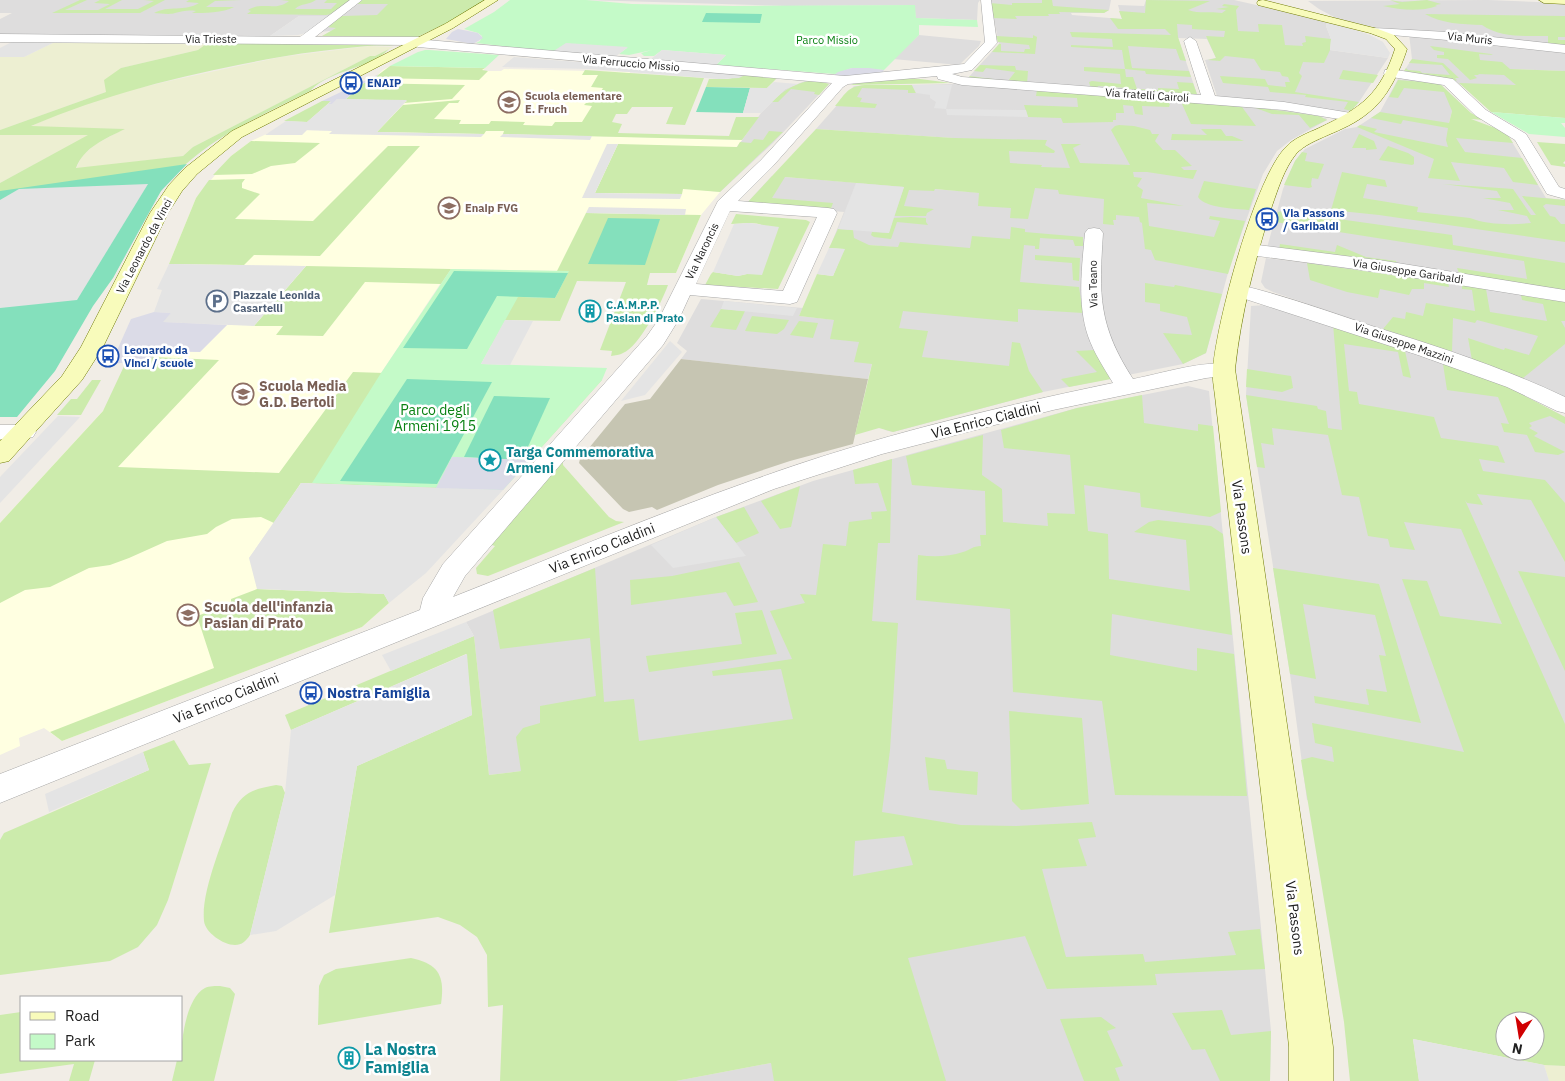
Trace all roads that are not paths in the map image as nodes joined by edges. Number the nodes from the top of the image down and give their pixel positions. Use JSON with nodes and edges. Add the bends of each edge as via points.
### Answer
{"nodes":[{"id":1,"x":357,"y":0,"type":"edge"},
{"id":2,"x":493,"y":0,"type":"edge"},
{"id":3,"x":986,"y":0,"type":"edge"},
{"id":4,"x":1544,"y":0,"type":"edge"},
{"id":5,"x":1257,"y":1,"type":"edge"},
{"id":6,"x":1288,"y":1,"type":"edge"},
{"id":7,"x":1565,"y":1,"type":"edge"},
{"id":8,"x":1316,"y":15,"type":"junction"},
{"id":9,"x":1374,"y":31,"type":"junction"},
{"id":10,"x":0,"y":38,"type":"edge"},
{"id":11,"x":304,"y":39,"type":"junction"},
{"id":12,"x":1190,"y":41,"type":"dead end"},
{"id":13,"x":420,"y":42,"type":"junction"},
{"id":14,"x":1565,"y":49,"type":"edge"},
{"id":15,"x":957,"y":70,"type":"junction"},
{"id":16,"x":924,"y":73,"type":"junction"},
{"id":17,"x":1390,"y":73,"type":"junction"},
{"id":18,"x":944,"y":76,"type":"junction"},
{"id":19,"x":845,"y":80,"type":"junction"},
{"id":20,"x":1209,"y":100,"type":"junction"},
{"id":21,"x":1351,"y":117,"type":"junction"},
{"id":22,"x":1565,"y":194,"type":"edge"},
{"id":23,"x":724,"y":205,"type":"junction"},
{"id":24,"x":1094,"y":232,"type":"dead end"},
{"id":25,"x":1250,"y":250,"type":"junction"},
{"id":26,"x":684,"y":288,"type":"junction"},
{"id":27,"x":1240,"y":291,"type":"junction"},
{"id":28,"x":1565,"y":296,"type":"edge"},
{"id":29,"x":1224,"y":370,"type":"junction"},
{"id":30,"x":1127,"y":387,"type":"junction"},
{"id":31,"x":1565,"y":406,"type":"edge"},
{"id":32,"x":0,"y":432,"type":"edge"},
{"id":33,"x":24,"y":432,"type":"junction"},
{"id":34,"x":0,"y":456,"type":"edge"},
{"id":35,"x":433,"y":615,"type":"junction"},
{"id":36,"x":0,"y":789,"type":"edge"},
{"id":37,"x":1311,"y":1081,"type":"edge"}],
"edges":[{"from":1,"to":11,"type":"street"},
{"from":2,"to":13,"type":"street","name":"Via Leonardo da Vinci"},
{"from":3,"to":15,"type":"street","via":[[991,44],[968,67]]},
{"from":4,"to":7,"type":"street"},
{"from":5,"to":6,"type":"street","via":[[1278,4]]},
{"from":5,"to":8,"type":"street"},
{"from":6,"to":8,"type":"street"},
{"from":8,"to":9,"type":"street"},
{"from":9,"to":14,"type":"street","name":"Via Muris"},
{"from":9,"to":17,"type":"street","name":"Via Passons","via":[[1390,37],[1401,49]]},
{"from":10,"to":11,"type":"street","name":"Via Trieste"},
{"from":11,"to":13,"type":"street","name":"Via Trieste"},
{"from":12,"to":20,"type":"street"},
{"from":13,"to":19,"type":"street","name":"Via Ferruccio Missio"},
{"from":13,"to":33,"type":"street","name":"Via Leonardo da Vinci","via":[[243,131],[190,171],[159,213],[87,356],[71,380]]},
{"from":15,"to":16,"type":"street"},
{"from":15,"to":18,"type":"street"},
{"from":16,"to":18,"type":"street","name":"Via fratelli Cairoli"},
{"from":16,"to":19,"type":"street"},
{"from":17,"to":21,"type":"street","name":"Via Passons","via":[[1374,100]]},
{"from":17,"to":22,"type":"street","via":[[1448,82],[1481,113],[1521,137],[1553,190]]},
{"from":18,"to":20,"type":"street","name":"Via fratelli Cairoli","via":[[962,81]]},
{"from":19,"to":23,"type":"street","name":"Via Naroncis"},
{"from":20,"to":21,"type":"street","name":"Via fratelli Cairoli","via":[[1284,106]]},
{"from":21,"to":25,"type":"street","name":"Via Passons","via":[[1289,151],[1272,182]]},
{"from":23,"to":26,"type":"street","name":"Via Naroncis"},
{"from":23,"to":26,"type":"street","via":[[828,214],[790,298]]},
{"from":24,"to":30,"type":"street","name":"Via Teano","via":[[1090,289],[1094,318],[1104,349]]},
{"from":25,"to":27,"type":"street","name":"Via Passons"},
{"from":25,"to":28,"type":"street","name":"Via Giuseppe Garibaldi","via":[[1385,267]]},
{"from":26,"to":35,"type":"street","name":"Via Naroncis","via":[[655,340],[452,571]]},
{"from":27,"to":29,"type":"street","name":"Via Passons"},
{"from":27,"to":31,"type":"street","name":"Via Giuseppe Mazzini","via":[[1435,353],[1516,382]]},
{"from":29,"to":30,"type":"street","name":"Via Enrico Cialdini"},
{"from":29,"to":37,"type":"street","name":"Via Passons","via":[[1298,939],[1311,1046]]},
{"from":30,"to":35,"type":"street","name":"Via Enrico Cialdini","via":[[1051,403],[882,447],[765,484]]},
{"from":32,"to":33,"type":"street"},
{"from":33,"to":34,"type":"street","name":"Via Leonardo da Vinci"},
{"from":35,"to":36,"type":"street","name":"Via Enrico Cialdini"}]}
